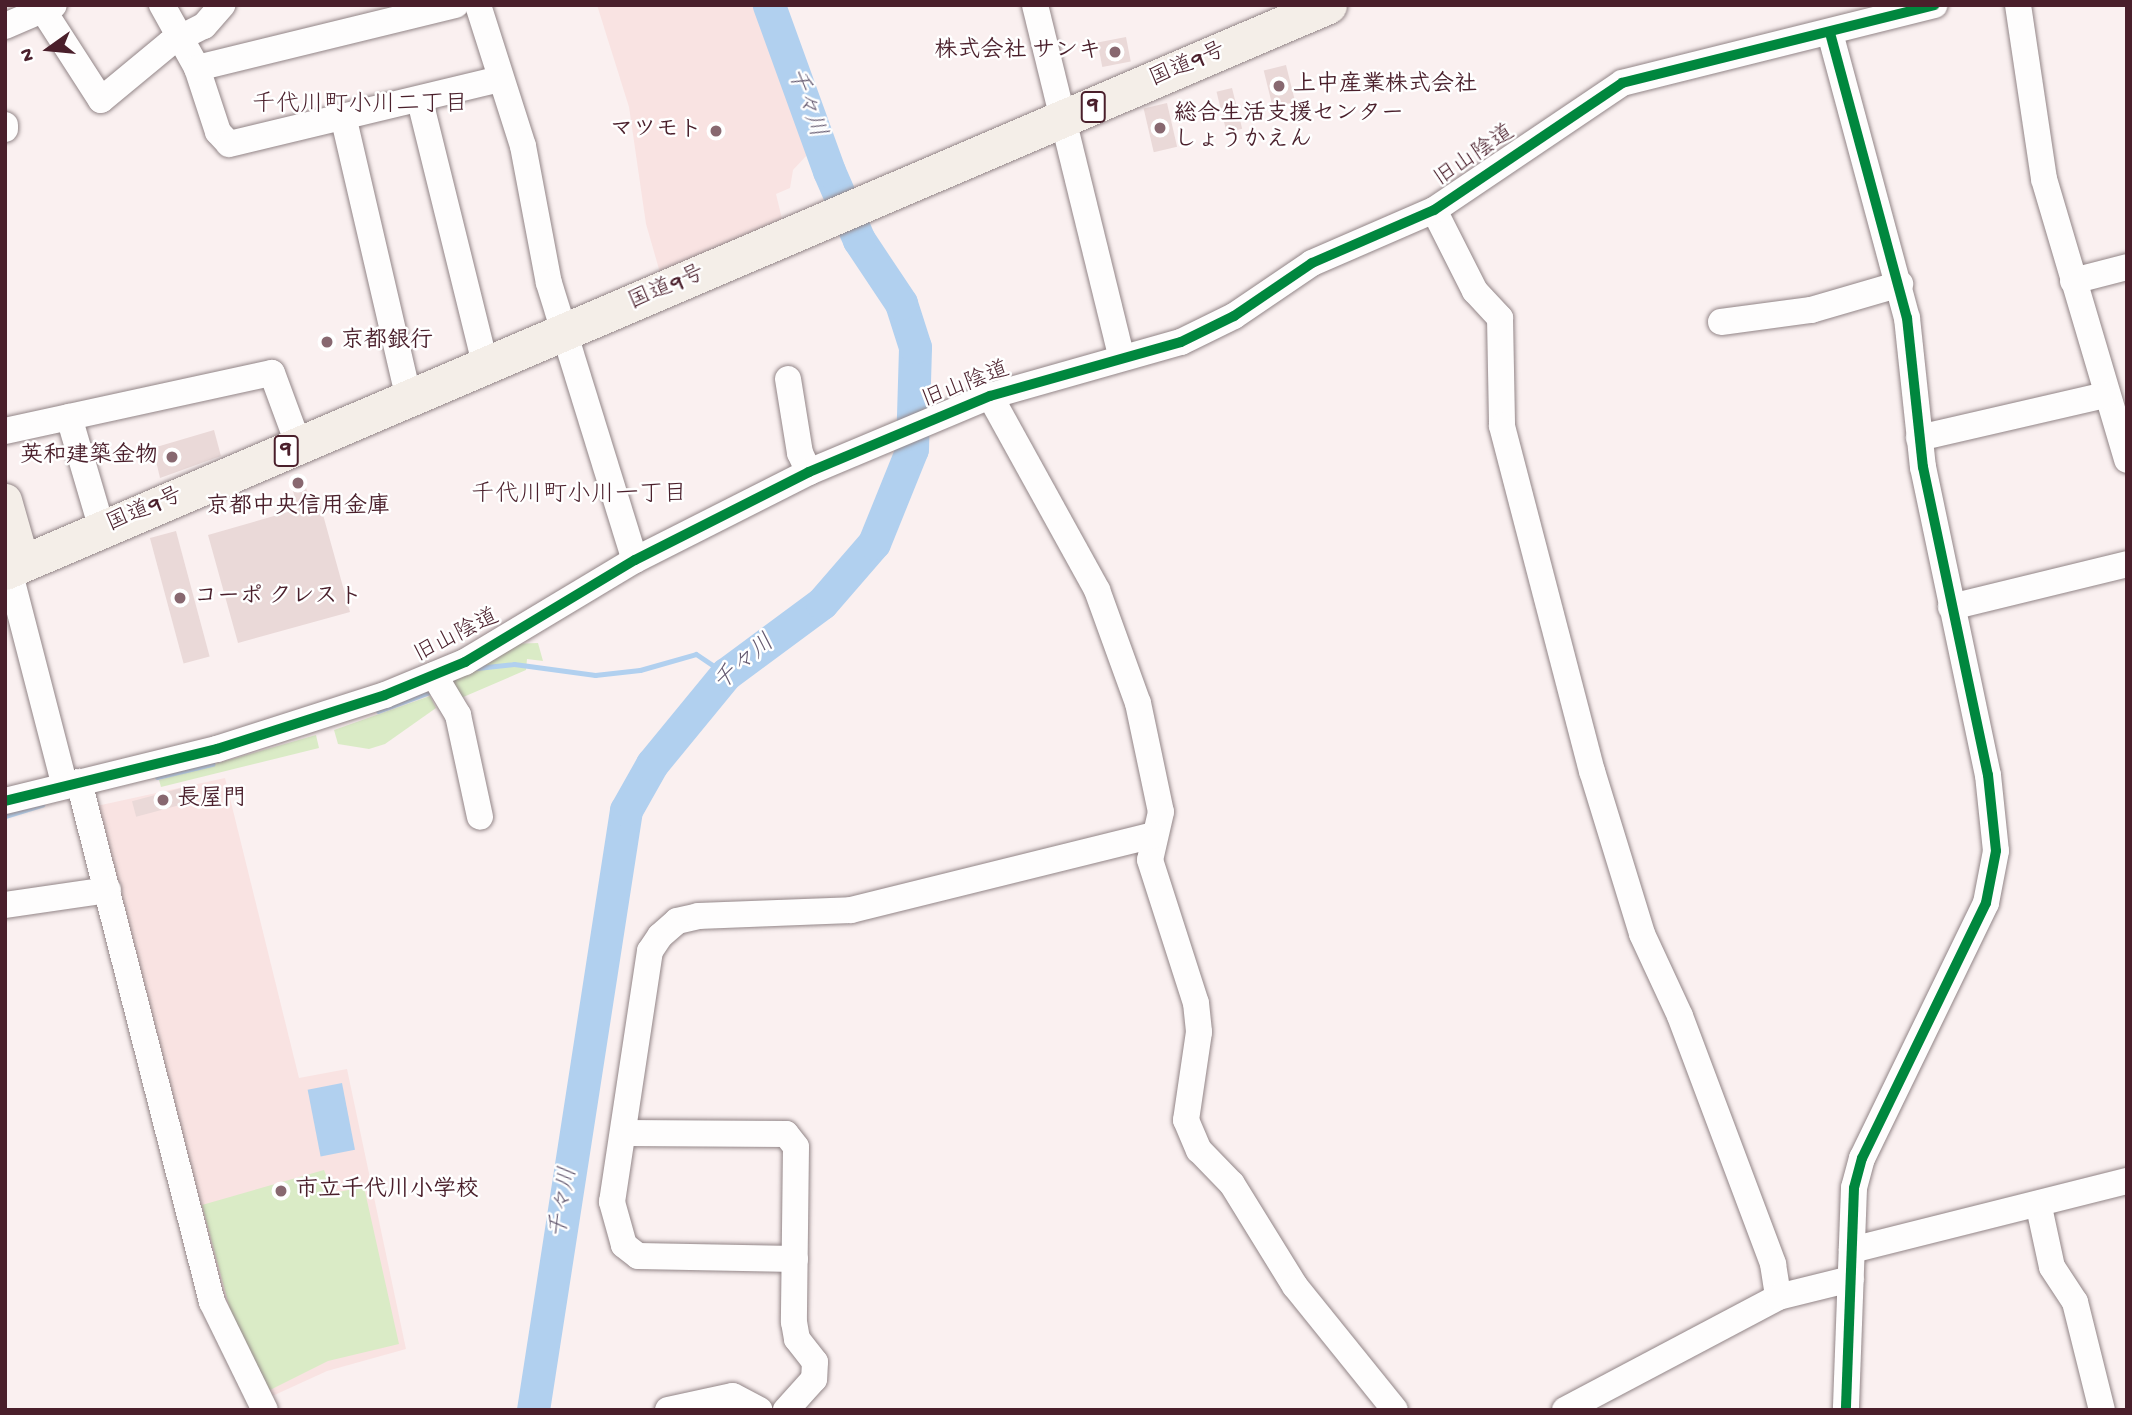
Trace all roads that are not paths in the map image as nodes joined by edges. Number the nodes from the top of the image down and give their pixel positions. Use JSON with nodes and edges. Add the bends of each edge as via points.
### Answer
{"nodes":[{"id":1,"x":162,"y":5,"type":"edge"},
{"id":2,"x":222,"y":5,"type":"edge"},
{"id":3,"x":455,"y":5,"type":"edge"},
{"id":4,"x":478,"y":5,"type":"edge"},
{"id":5,"x":1035,"y":5,"type":"edge"},
{"id":6,"x":1328,"y":5,"type":"edge"},
{"id":7,"x":1934,"y":5,"type":"edge"},
{"id":8,"x":2018,"y":5,"type":"edge"},
{"id":9,"x":48,"y":8,"type":"edge"},
{"id":10,"x":5,"y":26,"type":"edge"},
{"id":11,"x":1830,"y":33,"type":"junction"},
{"id":12,"x":182,"y":36,"type":"junction"},
{"id":13,"x":197,"y":68,"type":"junction"},
{"id":14,"x":500,"y":79,"type":"junction"},
{"id":15,"x":420,"y":101,"type":"junction"},
{"id":16,"x":1064,"y":119,"type":"junction"},
{"id":17,"x":344,"y":120,"type":"junction"},
{"id":18,"x":1434,"y":210,"type":"junction"},
{"id":19,"x":2127,"y":267,"type":"edge"},
{"id":20,"x":2073,"y":281,"type":"junction"},
{"id":21,"x":1900,"y":284,"type":"junction"},
{"id":22,"x":1721,"y":322,"type":"dead end"},
{"id":23,"x":567,"y":332,"type":"junction"},
{"id":24,"x":1122,"y":356,"type":"junction"},
{"id":25,"x":486,"y":367,"type":"junction"},
{"id":26,"x":788,"y":379,"type":"dead end"},
{"id":27,"x":2105,"y":395,"type":"junction"},
{"id":28,"x":990,"y":396,"type":"junction"},
{"id":29,"x":409,"y":399,"type":"junction"},
{"id":30,"x":69,"y":417,"type":"junction"},
{"id":31,"x":5,"y":431,"type":"edge"},
{"id":32,"x":1919,"y":438,"type":"junction"},
{"id":33,"x":299,"y":446,"type":"junction"},
{"id":34,"x":2127,"y":460,"type":"edge"},
{"id":35,"x":809,"y":472,"type":"junction"},
{"id":36,"x":5,"y":500,"type":"edge"},
{"id":37,"x":102,"y":530,"type":"junction"},
{"id":38,"x":635,"y":560,"type":"junction"},
{"id":39,"x":2127,"y":564,"type":"edge"},
{"id":40,"x":12,"y":568,"type":"edge"},
{"id":41,"x":1951,"y":607,"type":"junction"},
{"id":42,"x":434,"y":675,"type":"junction"},
{"id":43,"x":77,"y":789,"type":"junction"},
{"id":44,"x":5,"y":801,"type":"edge"},
{"id":45,"x":480,"y":817,"type":"dead end"},
{"id":46,"x":1153,"y":835,"type":"junction"},
{"id":47,"x":108,"y":890,"type":"junction"},
{"id":48,"x":5,"y":905,"type":"edge"},
{"id":49,"x":625,"y":1133,"type":"junction"},
{"id":50,"x":2127,"y":1181,"type":"edge"},
{"id":51,"x":2039,"y":1207,"type":"junction"},
{"id":52,"x":1852,"y":1250,"type":"junction"},
{"id":53,"x":794,"y":1259,"type":"junction"},
{"id":54,"x":1851,"y":1279,"type":"junction"},
{"id":55,"x":1779,"y":1297,"type":"junction"},
{"id":56,"x":265,"y":1410,"type":"edge"},
{"id":57,"x":668,"y":1410,"type":"edge"},
{"id":58,"x":759,"y":1410,"type":"edge"},
{"id":59,"x":786,"y":1410,"type":"edge"},
{"id":60,"x":1395,"y":1410,"type":"edge"},
{"id":61,"x":1565,"y":1410,"type":"edge"},
{"id":62,"x":1846,"y":1410,"type":"edge"},
{"id":63,"x":2102,"y":1410,"type":"edge"}],
"edges":[{"from":1,"to":12,"type":"street"},
{"from":2,"to":12,"type":"street","via":[[204,26]]},
{"from":3,"to":13,"type":"street"},
{"from":4,"to":14,"type":"street"},
{"from":5,"to":16,"type":"street"},
{"from":6,"to":16,"type":"highway","name":"国道9号","number":"9"},
{"from":7,"to":11,"type":"street","name":"旧山陰道"},
{"from":8,"to":20,"type":"street","via":[[2044,179]]},
{"from":9,"to":10,"type":"street"},
{"from":9,"to":12,"type":"street","via":[[102,100]]},
{"from":11,"to":18,"type":"street","name":"旧山陰道","via":[[1622,83]]},
{"from":11,"to":21,"type":"street"},
{"from":12,"to":13,"type":"street"},
{"from":13,"to":17,"type":"street","via":[[218,132],[229,144]]},
{"from":14,"to":15,"type":"street"},
{"from":14,"to":23,"type":"street","via":[[523,146],[550,283]]},
{"from":15,"to":17,"type":"street"},
{"from":15,"to":25,"type":"street"},
{"from":16,"to":23,"type":"highway","name":"国道9号","number":"9"},
{"from":16,"to":24,"type":"street"},
{"from":17,"to":29,"type":"street"},
{"from":18,"to":24,"type":"street","name":"旧山陰道","via":[[1312,263],[1234,316],[1181,342]]},
{"from":18,"to":55,"type":"street","via":[[1475,291],[1500,317],[1502,426],[1592,771],[1642,934],[1680,1016],[1773,1265]]},
{"from":19,"to":20,"type":"street"},
{"from":20,"to":27,"type":"street"},
{"from":21,"to":22,"type":"street","via":[[1811,310]]},
{"from":21,"to":32,"type":"street"},
{"from":23,"to":25,"type":"highway","name":"国道9号","number":"9"},
{"from":23,"to":38,"type":"street"},
{"from":24,"to":28,"type":"street","name":"旧山陰道"},
{"from":25,"to":29,"type":"highway","name":"国道9号","number":"9"},
{"from":26,"to":35,"type":"street","via":[[800,453]]},
{"from":27,"to":32,"type":"street"},
{"from":27,"to":34,"type":"street"},
{"from":28,"to":35,"type":"street","name":"旧山陰道"},
{"from":28,"to":46,"type":"street","via":[[1117,635],[1161,812]]},
{"from":29,"to":33,"type":"highway","name":"国道9号","number":"9"},
{"from":30,"to":31,"type":"street"},
{"from":30,"to":33,"type":"street","via":[[272,373]]},
{"from":30,"to":37,"type":"street"},
{"from":32,"to":41,"type":"street"},
{"from":33,"to":37,"type":"highway","name":"国道9号","number":"9"},
{"from":35,"to":38,"type":"street","name":"旧山陰道"},
{"from":36,"to":40,"type":"main road"},
{"from":37,"to":40,"type":"highway","name":"国道9号","number":"9"},
{"from":38,"to":42,"type":"street","name":"旧山陰道","via":[[465,662]]},
{"from":39,"to":41,"type":"street"},
{"from":40,"to":43,"type":"street"},
{"from":41,"to":52,"type":"street","via":[[1988,775],[1994,877],[1862,1158]]},
{"from":42,"to":43,"type":"street","name":"旧山陰道","via":[[217,749]]},
{"from":42,"to":45,"type":"street","via":[[457,715]]},
{"from":43,"to":44,"type":"street","name":"旧山陰道"},
{"from":43,"to":47,"type":"street"},
{"from":46,"to":49,"type":"street","via":[[851,909],[677,921],[650,951]]},
{"from":46,"to":60,"type":"street","via":[[1150,860],[1157,892],[1196,1003],[1199,1032],[1186,1120],[1199,1150],[1231,1184],[1295,1286]]},
{"from":47,"to":48,"type":"street"},
{"from":47,"to":56,"type":"street","via":[[212,1302]]},
{"from":49,"to":53,"type":"street","via":[[611,1202],[624,1245],[638,1256]]},
{"from":49,"to":53,"type":"street","via":[[786,1134],[796,1147]]},
{"from":50,"to":51,"type":"street"},
{"from":51,"to":52,"type":"street"},
{"from":51,"to":63,"type":"street","via":[[2052,1267],[2075,1301]]},
{"from":52,"to":54,"type":"street"},
{"from":53,"to":59,"type":"street","via":[[797,1339],[815,1362],[814,1379]]},
{"from":54,"to":55,"type":"street"},
{"from":54,"to":62,"type":"street"},
{"from":55,"to":61,"type":"street"},
{"from":57,"to":58,"type":"street","via":[[733,1396]]}]}
